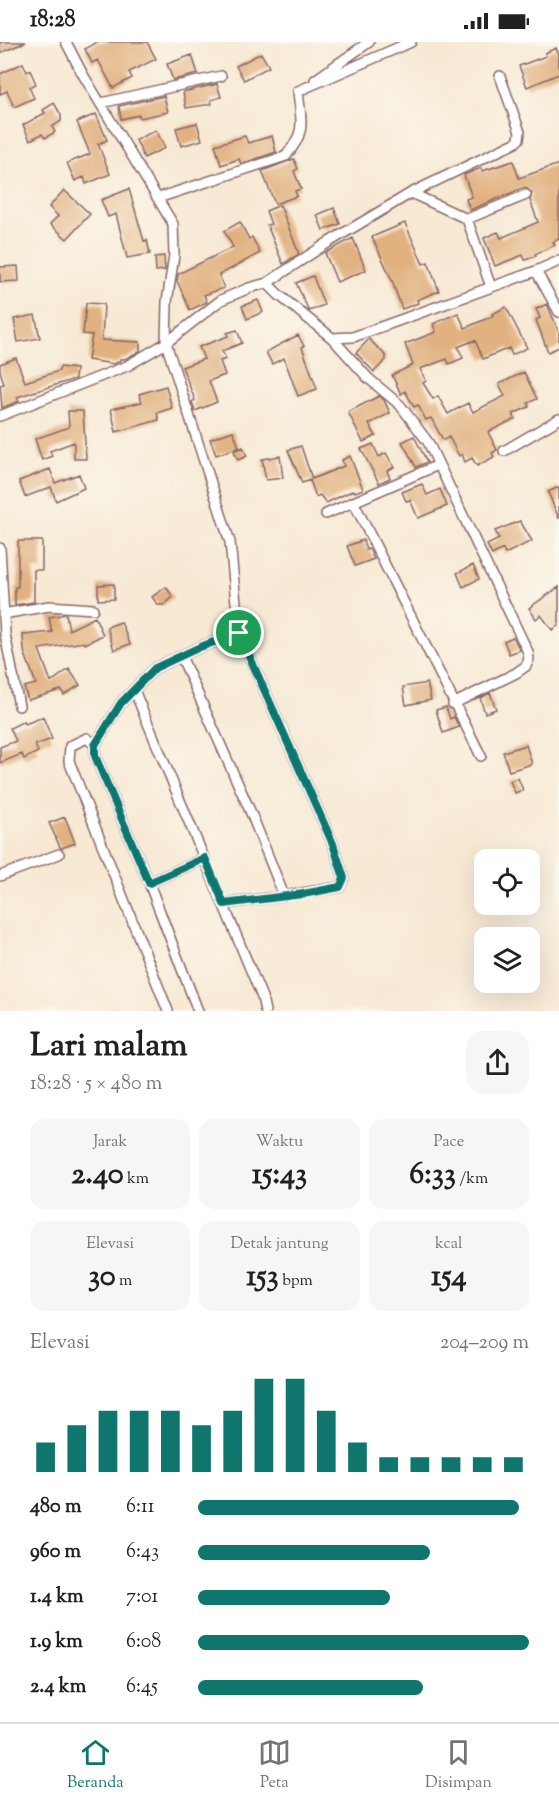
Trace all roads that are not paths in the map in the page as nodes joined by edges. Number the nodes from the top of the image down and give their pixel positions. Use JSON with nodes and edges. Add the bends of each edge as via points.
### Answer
{"nodes":[{"id":1,"x":66,"y":42,"type":"edge"},
{"id":2,"x":369,"y":42,"type":"edge"},
{"id":3,"x":411,"y":42,"type":"edge"},
{"id":4,"x":221,"y":76,"type":"dead end"},
{"id":5,"x":500,"y":76,"type":"dead end"},
{"id":6,"x":298,"y":91,"type":"junction"},
{"id":7,"x":101,"y":103,"type":"junction"},
{"id":8,"x":411,"y":193,"type":"junction"},
{"id":9,"x":526,"y":195,"type":"dead end"},
{"id":10,"x":158,"y":198,"type":"junction"},
{"id":11,"x":467,"y":219,"type":"junction"},
{"id":12,"x":559,"y":261,"type":"edge"},
{"id":13,"x":536,"y":271,"type":"junction"},
{"id":14,"x":267,"y":283,"type":"junction"},
{"id":15,"x":491,"y":287,"type":"junction"},
{"id":16,"x":559,"y":312,"type":"edge"},
{"id":17,"x":332,"y":338,"type":"junction"},
{"id":18,"x":166,"y":343,"type":"junction"},
{"id":19,"x":0,"y":416,"type":"edge"},
{"id":20,"x":559,"y":419,"type":"edge"},
{"id":21,"x":504,"y":451,"type":"dead end"},
{"id":22,"x":438,"y":465,"type":"junction"},
{"id":23,"x":354,"y":502,"type":"junction"},
{"id":24,"x":326,"y":514,"type":"dead end"},
{"id":25,"x":0,"y":548,"type":"edge"},
{"id":26,"x":93,"y":609,"type":"dead end"},
{"id":27,"x":3,"y":614,"type":"junction"},
{"id":28,"x":239,"y":633,"type":"junction"},
{"id":29,"x":2,"y":634,"type":"edge"},
{"id":30,"x":181,"y":656,"type":"junction"},
{"id":31,"x":134,"y":690,"type":"junction"},
{"id":32,"x":453,"y":704,"type":"junction"},
{"id":33,"x":19,"y":706,"type":"dead end"},
{"id":34,"x":95,"y":745,"type":"junction"},
{"id":35,"x":481,"y":756,"type":"dead end"},
{"id":36,"x":58,"y":854,"type":"dead end"},
{"id":37,"x":205,"y":858,"type":"junction"},
{"id":38,"x":0,"y":876,"type":"edge"},
{"id":39,"x":149,"y":883,"type":"junction"},
{"id":40,"x":284,"y":896,"type":"junction"},
{"id":41,"x":224,"y":904,"type":"junction"},
{"id":42,"x":168,"y":1011,"type":"edge"},
{"id":43,"x":198,"y":1011,"type":"edge"},
{"id":44,"x":265,"y":1011,"type":"edge"}],
"edges":[{"from":1,"to":7,"type":"street"},
{"from":2,"to":6,"type":"street"},
{"from":3,"to":6,"type":"street"},
{"from":4,"to":7,"type":"street"},
{"from":5,"to":8,"type":"street","via":[[518,124],[519,139]]},
{"from":6,"to":10,"type":"street","via":[[302,129],[286,156]]},
{"from":7,"to":10,"type":"street"},
{"from":8,"to":11,"type":"street"},
{"from":8,"to":14,"type":"street"},
{"from":9,"to":11,"type":"street"},
{"from":10,"to":18,"type":"street","via":[[173,224]]},
{"from":11,"to":15,"type":"street"},
{"from":12,"to":13,"type":"street"},
{"from":13,"to":15,"type":"street"},
{"from":13,"to":16,"type":"street"},
{"from":14,"to":17,"type":"street"},
{"from":14,"to":18,"type":"street","via":[[221,300]]},
{"from":15,"to":17,"type":"street","via":[[353,337]]},
{"from":17,"to":22,"type":"street","via":[[368,378],[400,405],[428,442]]},
{"from":18,"to":19,"type":"street","via":[[127,366]]},
{"from":18,"to":28,"type":"street","via":[[230,542]]},
{"from":20,"to":21,"type":"street"},
{"from":22,"to":23,"type":"street"},
{"from":22,"to":32,"type":"street","via":[[529,659],[516,673]]},
{"from":23,"to":24,"type":"street"},
{"from":23,"to":32,"type":"street"},
{"from":25,"to":27,"type":"street"},
{"from":26,"to":27,"type":"street","via":[[49,606]]},
{"from":27,"to":29,"type":"street"},
{"from":28,"to":30,"type":"street"},
{"from":28,"to":40,"type":"street","via":[[333,844],[344,878],[340,887]]},
{"from":29,"to":33,"type":"street"},
{"from":30,"to":31,"type":"street","via":[[155,668]]},
{"from":30,"to":40,"type":"street"},
{"from":31,"to":34,"type":"street","via":[[121,703]]},
{"from":31,"to":37,"type":"street"},
{"from":32,"to":35,"type":"street"},
{"from":34,"to":39,"type":"street","via":[[95,756]]},
{"from":34,"to":42,"type":"street","via":[[87,738],[70,746],[69,761]]},
{"from":36,"to":38,"type":"street"},
{"from":37,"to":39,"type":"street"},
{"from":37,"to":41,"type":"street"},
{"from":39,"to":43,"type":"street"},
{"from":40,"to":41,"type":"street"},
{"from":41,"to":44,"type":"street"}]}
